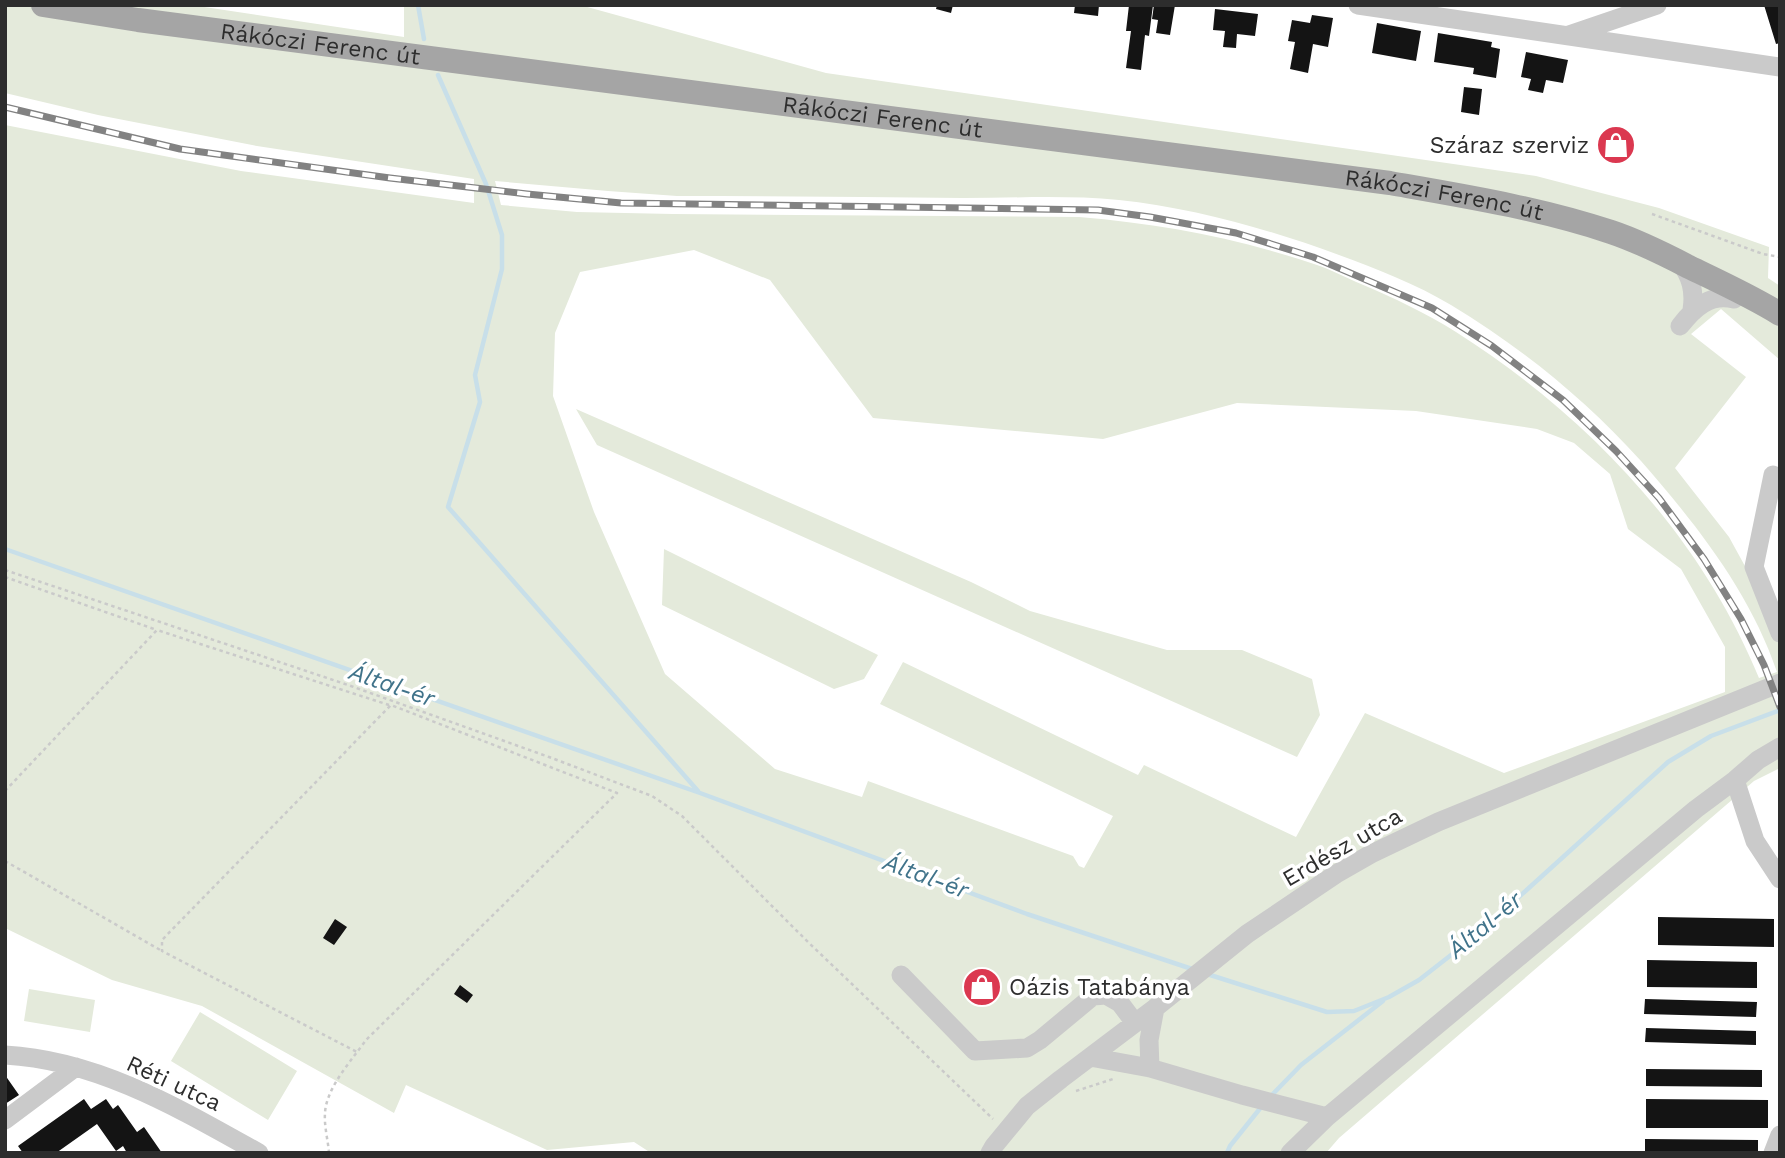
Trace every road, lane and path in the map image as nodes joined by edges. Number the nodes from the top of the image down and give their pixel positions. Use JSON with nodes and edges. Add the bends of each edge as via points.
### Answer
{"nodes":[{"id":1,"x":43,"y":5,"type":"edge"},
{"id":2,"x":1357,"y":5,"type":"edge"},
{"id":3,"x":1657,"y":5,"type":"edge"},
{"id":4,"x":1566,"y":36,"type":"junction"},
{"id":5,"x":1780,"y":67,"type":"edge"},
{"id":6,"x":1652,"y":214,"type":"dead end"},
{"id":7,"x":1780,"y":257,"type":"edge"},
{"id":8,"x":1680,"y":262,"type":"junction"},
{"id":9,"x":1710,"y":277,"type":"junction"},
{"id":10,"x":1734,"y":299,"type":"junction"},
{"id":11,"x":1692,"y":310,"type":"junction"},
{"id":12,"x":1780,"y":314,"type":"edge"},
{"id":13,"x":1680,"y":326,"type":"dead end"},
{"id":14,"x":1780,"y":332,"type":"edge"},
{"id":15,"x":1773,"y":475,"type":"dead end"},
{"id":16,"x":5,"y":570,"type":"edge"},
{"id":17,"x":5,"y":577,"type":"edge"},
{"id":18,"x":157,"y":630,"type":"junction"},
{"id":19,"x":1780,"y":633,"type":"edge"},
{"id":20,"x":1780,"y":683,"type":"edge"},
{"id":21,"x":391,"y":705,"type":"junction"},
{"id":22,"x":1780,"y":747,"type":"edge"},
{"id":23,"x":1735,"y":780,"type":"junction"},
{"id":24,"x":5,"y":791,"type":"edge"},
{"id":25,"x":5,"y":861,"type":"edge"},
{"id":26,"x":1780,"y":879,"type":"edge"},
{"id":27,"x":162,"y":951,"type":"junction"},
{"id":28,"x":901,"y":975,"type":"dead end"},
{"id":29,"x":1155,"y":1008,"type":"junction"},
{"id":30,"x":1135,"y":1023,"type":"junction"},
{"id":31,"x":357,"y":1052,"type":"junction"},
{"id":32,"x":5,"y":1055,"type":"edge"},
{"id":33,"x":1090,"y":1057,"type":"junction"},
{"id":34,"x":76,"y":1067,"type":"junction"},
{"id":35,"x":1150,"y":1068,"type":"junction"},
{"id":36,"x":1112,"y":1079,"type":"dead end"},
{"id":37,"x":1076,"y":1090,"type":"dead end"},
{"id":38,"x":1327,"y":1117,"type":"junction"},
{"id":39,"x":5,"y":1120,"type":"edge"},
{"id":40,"x":1006,"y":1131,"type":"junction"},
{"id":41,"x":1780,"y":1135,"type":"edge"},
{"id":42,"x":247,"y":1151,"type":"edge"},
{"id":43,"x":329,"y":1153,"type":"edge"},
{"id":44,"x":990,"y":1153,"type":"edge"},
{"id":45,"x":1290,"y":1153,"type":"edge"},
{"id":46,"x":1773,"y":1153,"type":"edge"}],
"edges":[{"from":1,"to":8,"type":"main road","name":"Rákóczi Ferenc út","via":[[1390,183],[1577,221]]},
{"from":2,"to":4,"type":"street"},
{"from":3,"to":4,"type":"street"},
{"from":4,"to":5,"type":"street"},
{"from":6,"to":7,"type":"path"},
{"from":8,"to":9,"type":"main road","name":"Rákóczi Ferenc út"},
{"from":8,"to":11,"type":"street","via":[[1692,283]]},
{"from":9,"to":10,"type":"main road","name":"Rákóczi Ferenc út"},
{"from":9,"to":12,"type":"main road","name":"Rákóczi Ferenc út"},
{"from":10,"to":11,"type":"street","via":[[1714,298]]},
{"from":10,"to":14,"type":"main road","name":"Rákóczi Ferenc út"},
{"from":11,"to":13,"type":"street"},
{"from":15,"to":19,"type":"street","via":[[1754,567]]},
{"from":16,"to":40,"type":"path","via":[[348,685],[652,796],[682,816]]},
{"from":17,"to":18,"type":"path"},
{"from":18,"to":21,"type":"path"},
{"from":18,"to":24,"type":"path"},
{"from":20,"to":29,"type":"street","name":"Erdész utca","via":[[1411,834],[1336,874],[1247,934]]},
{"from":21,"to":27,"type":"path","via":[[162,940]]},
{"from":21,"to":31,"type":"path","via":[[617,793]]},
{"from":22,"to":23,"type":"street"},
{"from":23,"to":26,"type":"street","via":[[1755,841]]},
{"from":23,"to":38,"type":"street"},
{"from":25,"to":27,"type":"path"},
{"from":27,"to":31,"type":"path"},
{"from":28,"to":30,"type":"street","via":[[975,1051],[1027,1048],[1093,996],[1106,995],[1120,1003]]},
{"from":29,"to":30,"type":"street","name":"Erdész utca"},
{"from":29,"to":35,"type":"street"},
{"from":30,"to":33,"type":"street","name":"Erdész utca"},
{"from":31,"to":43,"type":"path","via":[[334,1086],[325,1112]]},
{"from":32,"to":34,"type":"street","name":"Réti utca"},
{"from":33,"to":35,"type":"street"},
{"from":33,"to":40,"type":"street","name":"Erdész utca","via":[[1027,1106]]},
{"from":34,"to":39,"type":"street"},
{"from":34,"to":42,"type":"street","name":"Réti utca","via":[[169,1103]]},
{"from":35,"to":38,"type":"street"},
{"from":36,"to":37,"type":"path"},
{"from":38,"to":45,"type":"street"},
{"from":40,"to":44,"type":"street","name":"Erdész utca"},
{"from":41,"to":46,"type":"street"}]}
